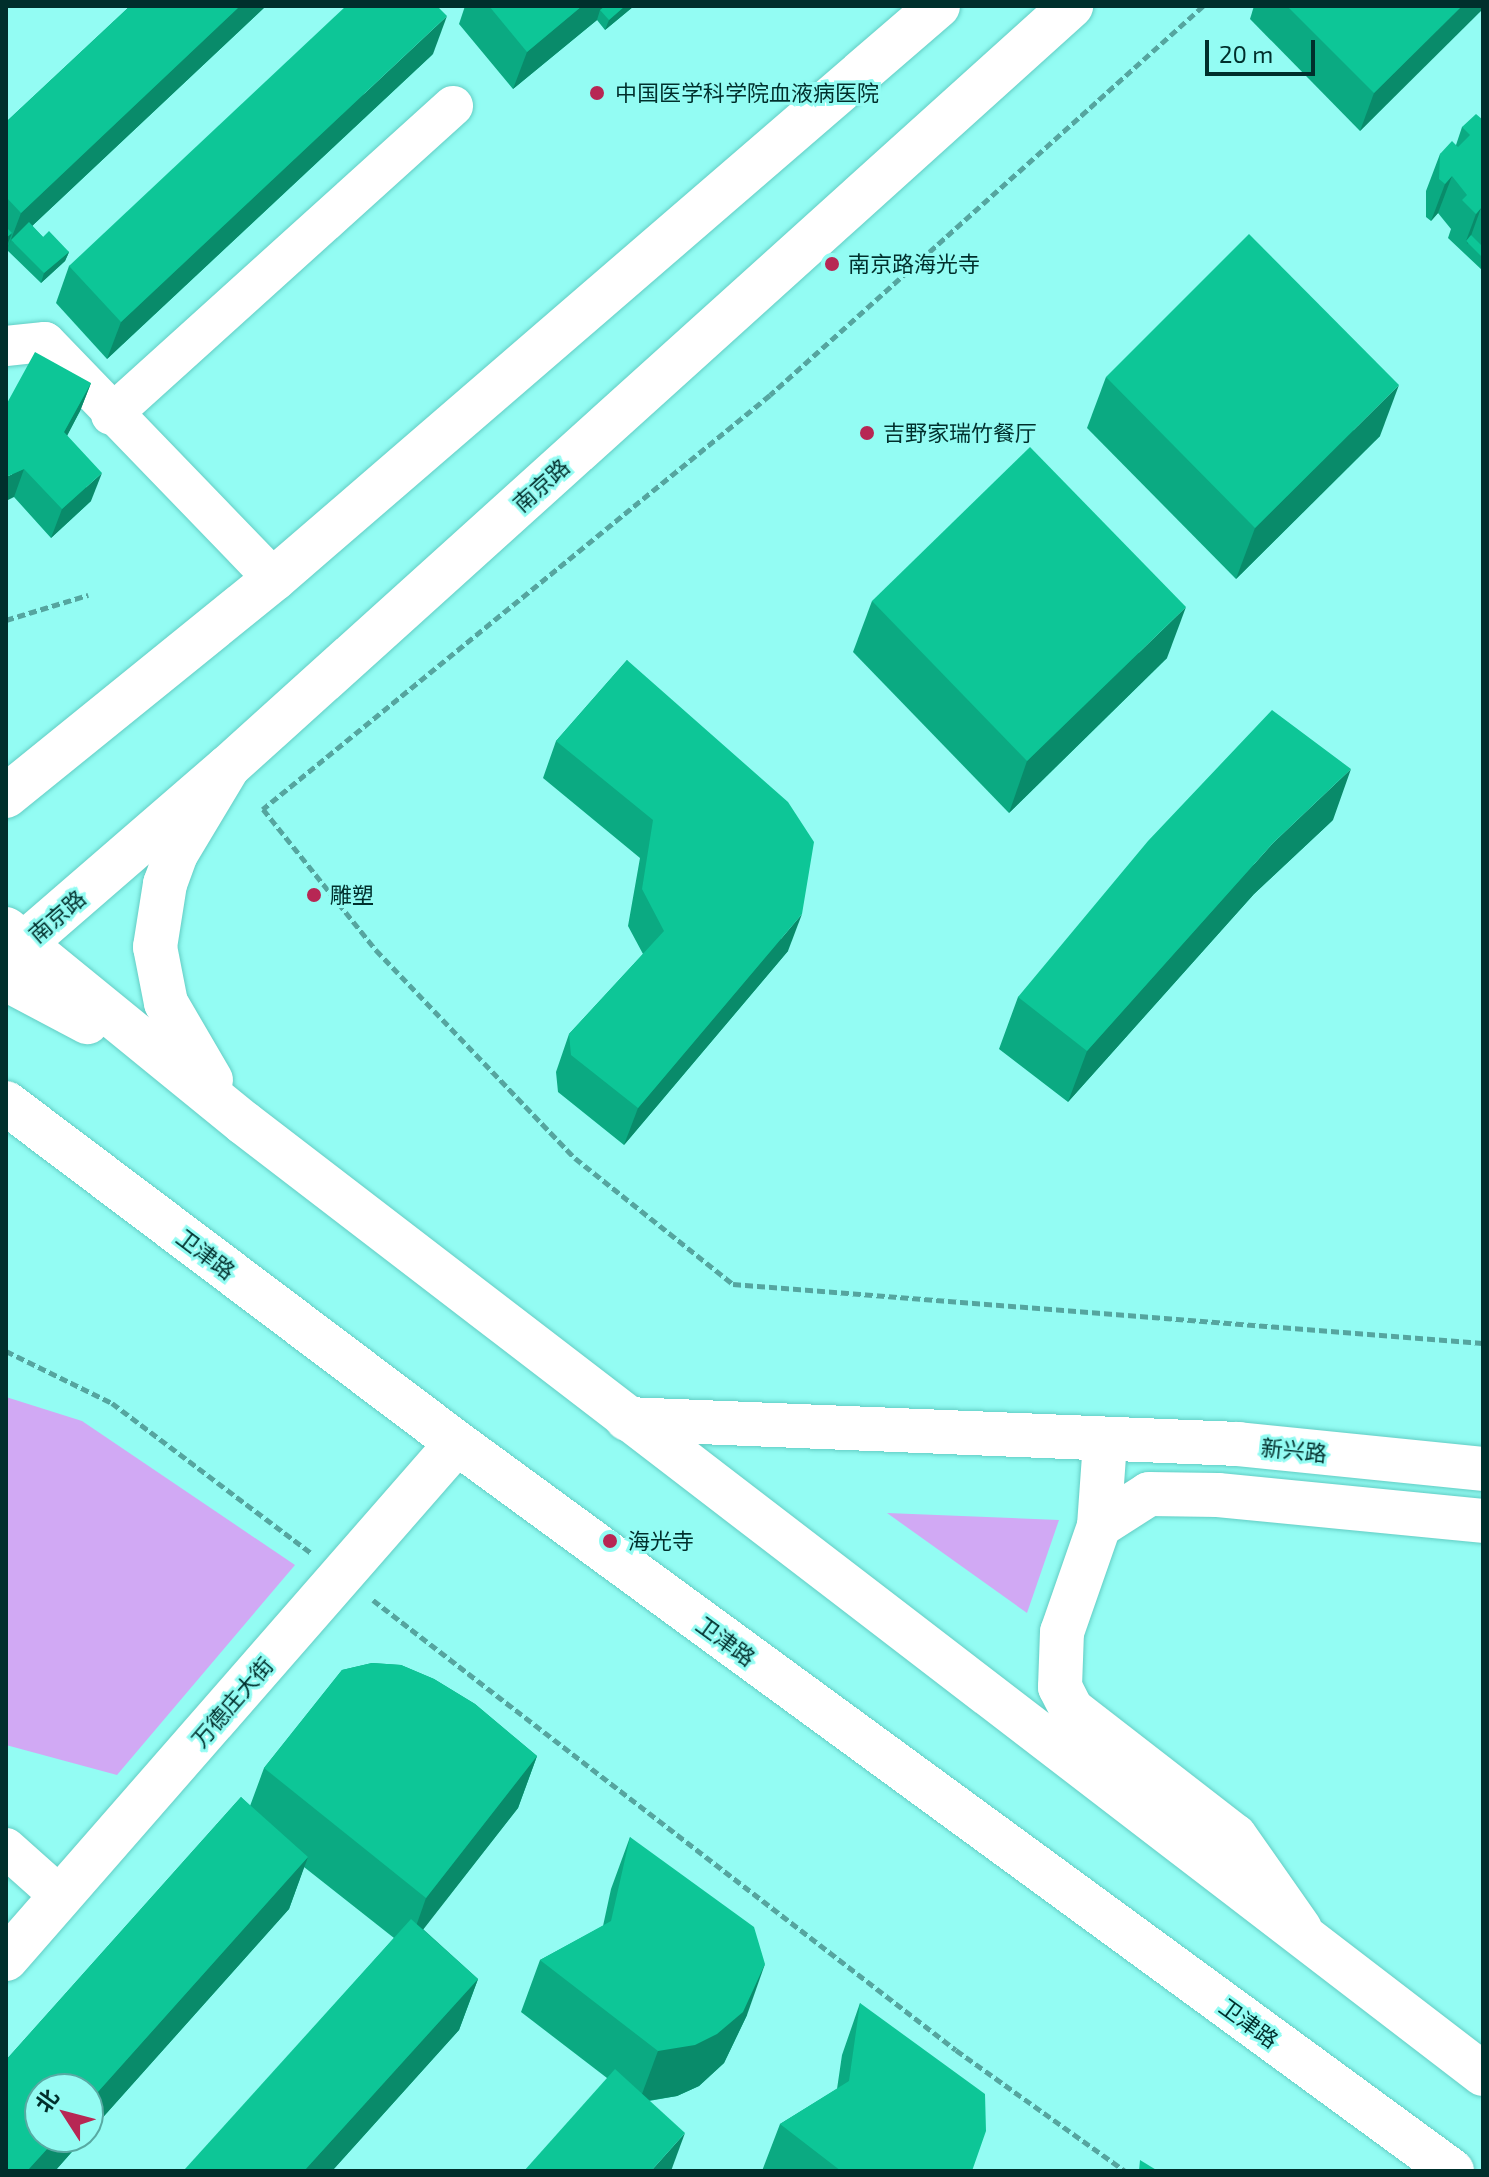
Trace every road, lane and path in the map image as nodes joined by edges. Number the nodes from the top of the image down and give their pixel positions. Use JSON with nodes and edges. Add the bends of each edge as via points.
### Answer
{"nodes":[{"id":1,"x":938,"y":6,"type":"edge"},
{"id":2,"x":1071,"y":6,"type":"edge"},
{"id":3,"x":1203,"y":6,"type":"edge"},
{"id":4,"x":453,"y":106,"type":"dead end"},
{"id":5,"x":6,"y":346,"type":"edge"},
{"id":6,"x":111,"y":415,"type":"junction"},
{"id":7,"x":274,"y":579,"type":"junction"},
{"id":8,"x":88,"y":595,"type":"dead end"},
{"id":9,"x":6,"y":620,"type":"edge"},
{"id":10,"x":153,"y":675,"type":"junction"},
{"id":11,"x":6,"y":762,"type":"edge"},
{"id":12,"x":228,"y":767,"type":"junction"},
{"id":13,"x":6,"y":796,"type":"edge"},
{"id":14,"x":10,"y":946,"type":"edge"},
{"id":15,"x":6,"y":1103,"type":"edge"},
{"id":16,"x":244,"y":1123,"type":"junction"},
{"id":17,"x":6,"y":1133,"type":"edge"},
{"id":18,"x":112,"y":1183,"type":"junction"},
{"id":19,"x":1483,"y":1343,"type":"edge"},
{"id":20,"x":6,"y":1351,"type":"edge"},
{"id":21,"x":627,"y":1419,"type":"junction"},
{"id":22,"x":1105,"y":1442,"type":"junction"},
{"id":23,"x":457,"y":1443,"type":"junction"},
{"id":24,"x":1483,"y":1469,"type":"edge"},
{"id":25,"x":1483,"y":1521,"type":"edge"},
{"id":26,"x":1099,"y":1526,"type":"junction"},
{"id":27,"x":342,"y":1576,"type":"junction"},
{"id":28,"x":6,"y":1848,"type":"edge"},
{"id":29,"x":61,"y":1897,"type":"junction"},
{"id":30,"x":1304,"y":1935,"type":"junction"},
{"id":31,"x":6,"y":1959,"type":"edge"},
{"id":32,"x":1483,"y":2074,"type":"edge"},
{"id":33,"x":1125,"y":2171,"type":"edge"},
{"id":34,"x":1451,"y":2171,"type":"edge"}],
"edges":[{"from":1,"to":7,"type":"main road"},
{"from":2,"to":12,"type":"main road","name":"南京路"},
{"from":3,"to":19,"type":"path","via":[[770,395],[263,809],[376,950],[575,1158],[733,1284]]},
{"from":4,"to":6,"type":"street"},
{"from":5,"to":6,"type":"street","via":[[45,342]]},
{"from":6,"to":7,"type":"street"},
{"from":7,"to":10,"type":"main road"},
{"from":8,"to":9,"type":"path"},
{"from":10,"to":11,"type":"main road"},
{"from":10,"to":13,"type":"main road"},
{"from":12,"to":14,"type":"main road","name":"南京路"},
{"from":12,"to":16,"type":"main road","via":[[176,854],[165,884],[155,947],[166,1003],[178,1030]]},
{"from":14,"to":16,"type":"main road"},
{"from":15,"to":18,"type":"main road","name":"卫津路"},
{"from":16,"to":21,"type":"main road"},
{"from":17,"to":18,"type":"main road"},
{"from":18,"to":23,"type":"main road","name":"卫津路"},
{"from":20,"to":27,"type":"path","via":[[112,1403]]},
{"from":21,"to":22,"type":"main road"},
{"from":21,"to":30,"type":"main road"},
{"from":22,"to":24,"type":"main road","name":"新兴路","via":[[1238,1444]]},
{"from":22,"to":26,"type":"main road"},
{"from":23,"to":27,"type":"main road","name":"万德庄大街"},
{"from":23,"to":34,"type":"main road","name":"卫津路"},
{"from":25,"to":26,"type":"main road","via":[[1218,1495],[1149,1494]]},
{"from":26,"to":30,"type":"main road","via":[[1062,1632],[1060,1687],[1071,1709],[1235,1836]]},
{"from":27,"to":29,"type":"main road","name":"万德庄大街"},
{"from":27,"to":33,"type":"path","via":[[956,2050]]},
{"from":28,"to":29,"type":"street"},
{"from":29,"to":31,"type":"main road","name":"万德庄大街"},
{"from":30,"to":32,"type":"main road"}]}
